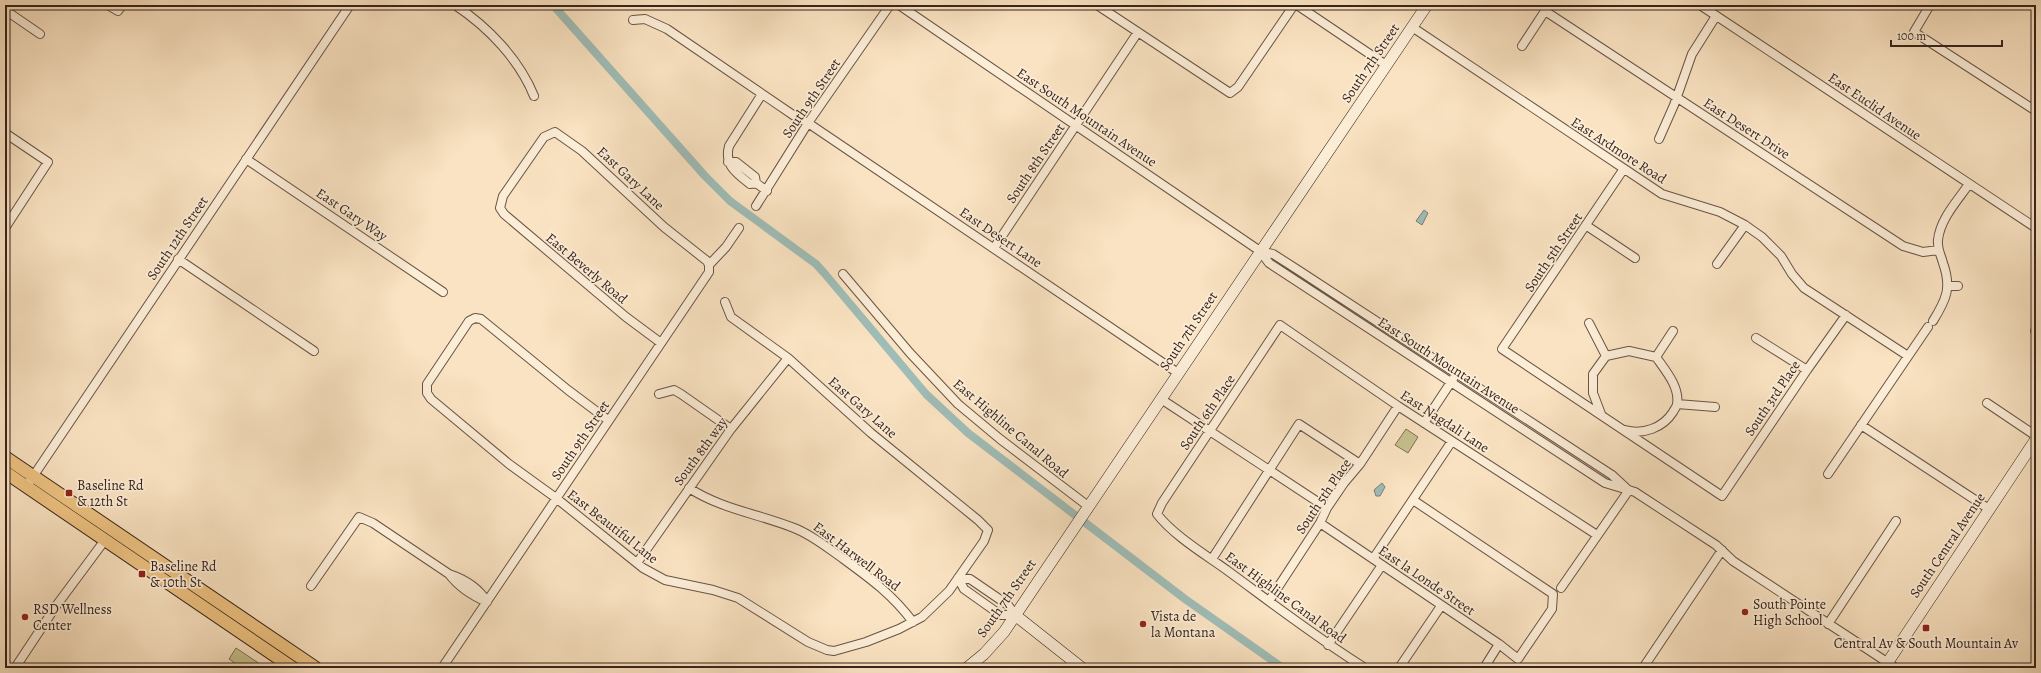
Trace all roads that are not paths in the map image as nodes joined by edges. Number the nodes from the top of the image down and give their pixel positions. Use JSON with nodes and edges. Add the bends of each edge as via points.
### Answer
{"nodes":[{"id":1,"x":108,"y":5,"type":"edge"},
{"id":2,"x":350,"y":5,"type":"edge"},
{"id":3,"x":455,"y":5,"type":"edge"},
{"id":4,"x":890,"y":5,"type":"edge"},
{"id":5,"x":899,"y":5,"type":"edge"},
{"id":6,"x":1097,"y":5,"type":"edge"},
{"id":7,"x":1295,"y":5,"type":"edge"},
{"id":8,"x":1427,"y":5,"type":"edge"},
{"id":9,"x":1700,"y":5,"type":"edge"},
{"id":10,"x":1930,"y":5,"type":"edge"},
{"id":11,"x":120,"y":8,"type":"edge"},
{"id":12,"x":5,"y":10,"type":"edge"},
{"id":13,"x":1716,"y":16,"type":"junction"},
{"id":14,"x":633,"y":20,"type":"dead end"},
{"id":15,"x":1412,"y":27,"type":"junction"},
{"id":16,"x":1138,"y":32,"type":"junction"},
{"id":17,"x":40,"y":34,"type":"dead end"},
{"id":18,"x":1522,"y":46,"type":"dead end"},
{"id":19,"x":1386,"y":65,"type":"junction"},
{"id":20,"x":762,"y":94,"type":"junction"},
{"id":21,"x":534,"y":96,"type":"dead end"},
{"id":22,"x":1677,"y":97,"type":"junction"},
{"id":23,"x":2036,"y":110,"type":"edge"},
{"id":24,"x":808,"y":123,"type":"junction"},
{"id":25,"x":1076,"y":125,"type":"junction"},
{"id":26,"x":5,"y":133,"type":"edge"},
{"id":27,"x":550,"y":134,"type":"joint"},
{"id":28,"x":1658,"y":139,"type":"dead end"},
{"id":29,"x":246,"y":159,"type":"junction"},
{"id":30,"x":1623,"y":170,"type":"junction"},
{"id":31,"x":1969,"y":184,"type":"junction"},
{"id":32,"x":766,"y":190,"type":"junction"},
{"id":33,"x":756,"y":206,"type":"dead end"},
{"id":34,"x":1745,"y":225,"type":"junction"},
{"id":35,"x":1587,"y":226,"type":"junction"},
{"id":36,"x":5,"y":228,"type":"edge"},
{"id":37,"x":739,"y":228,"type":"dead end"},
{"id":38,"x":2036,"y":228,"type":"edge"},
{"id":39,"x":994,"y":248,"type":"junction"},
{"id":40,"x":1938,"y":250,"type":"junction"},
{"id":41,"x":1260,"y":251,"type":"junction"},
{"id":42,"x":1635,"y":258,"type":"dead end"},
{"id":43,"x":178,"y":259,"type":"junction"},
{"id":44,"x":1717,"y":264,"type":"dead end"},
{"id":45,"x":709,"y":265,"type":"junction"},
{"id":46,"x":842,"y":274,"type":"dead end"},
{"id":47,"x":1948,"y":286,"type":"junction"},
{"id":48,"x":1958,"y":286,"type":"dead end"},
{"id":49,"x":443,"y":292,"type":"dead end"},
{"id":50,"x":725,"y":302,"type":"dead end"},
{"id":51,"x":1846,"y":315,"type":"junction"},
{"id":52,"x":1589,"y":323,"type":"dead end"},
{"id":53,"x":1280,"y":325,"type":"joint"},
{"id":54,"x":1673,"y":331,"type":"dead end"},
{"id":55,"x":1756,"y":338,"type":"dead end"},
{"id":56,"x":661,"y":343,"type":"junction"},
{"id":57,"x":314,"y":351,"type":"dead end"},
{"id":58,"x":1606,"y":356,"type":"junction"},
{"id":59,"x":1908,"y":356,"type":"junction"},
{"id":60,"x":1656,"y":357,"type":"junction"},
{"id":61,"x":788,"y":358,"type":"junction"},
{"id":62,"x":1807,"y":370,"type":"junction"},
{"id":63,"x":1178,"y":374,"type":"junction"},
{"id":64,"x":1456,"y":374,"type":"junction"},
{"id":65,"x":1451,"y":382,"type":"junction"},
{"id":66,"x":659,"y":394,"type":"dead end"},
{"id":67,"x":1161,"y":399,"type":"junction"},
{"id":68,"x":1987,"y":403,"type":"dead end"},
{"id":69,"x":1678,"y":404,"type":"junction"},
{"id":70,"x":1398,"y":406,"type":"junction"},
{"id":71,"x":1715,"y":407,"type":"dead end"},
{"id":72,"x":1602,"y":416,"type":"junction"},
{"id":73,"x":608,"y":420,"type":"junction"},
{"id":74,"x":1424,"y":423,"type":"junction"},
{"id":75,"x":1862,"y":425,"type":"junction"},
{"id":76,"x":731,"y":429,"type":"junction"},
{"id":77,"x":1622,"y":429,"type":"junction"},
{"id":78,"x":1209,"y":432,"type":"junction"},
{"id":79,"x":2036,"y":436,"type":"edge"},
{"id":80,"x":2036,"y":439,"type":"edge"},
{"id":81,"x":1452,"y":441,"type":"junction"},
{"id":82,"x":5,"y":457,"type":"edge"},
{"id":83,"x":1360,"y":464,"type":"junction"},
{"id":84,"x":1269,"y":471,"type":"junction"},
{"id":85,"x":5,"y":472,"type":"edge"},
{"id":86,"x":1828,"y":474,"type":"dead end"},
{"id":87,"x":30,"y":482,"type":"junction"},
{"id":88,"x":689,"y":488,"type":"junction"},
{"id":89,"x":1629,"y":490,"type":"junction"},
{"id":90,"x":556,"y":498,"type":"junction"},
{"id":91,"x":1413,"y":500,"type":"junction"},
{"id":92,"x":1088,"y":506,"type":"junction"},
{"id":93,"x":1327,"y":508,"type":"junction"},
{"id":94,"x":1989,"y":509,"type":"junction"},
{"id":95,"x":1157,"y":514,"type":"joint"},
{"id":96,"x":1896,"y":521,"type":"dead end"},
{"id":97,"x":1320,"y":523,"type":"junction"},
{"id":98,"x":113,"y":530,"type":"junction"},
{"id":99,"x":1598,"y":535,"type":"junction"},
{"id":100,"x":105,"y":540,"type":"junction"},
{"id":101,"x":1722,"y":550,"type":"junction"},
{"id":102,"x":1212,"y":559,"type":"junction"},
{"id":103,"x":1373,"y":559,"type":"junction"},
{"id":104,"x":637,"y":563,"type":"junction"},
{"id":105,"x":1382,"y":565,"type":"junction"},
{"id":106,"x":958,"y":578,"type":"junction"},
{"id":107,"x":311,"y":586,"type":"dead end"},
{"id":108,"x":983,"y":588,"type":"junction"},
{"id":109,"x":1561,"y":588,"type":"dead end"},
{"id":110,"x":976,"y":598,"type":"junction"},
{"id":111,"x":1269,"y":601,"type":"junction"},
{"id":112,"x":487,"y":602,"type":"junction"},
{"id":113,"x":1441,"y":606,"type":"junction"},
{"id":114,"x":1015,"y":615,"type":"junction"},
{"id":115,"x":246,"y":620,"type":"junction"},
{"id":116,"x":913,"y":622,"type":"junction"},
{"id":117,"x":1828,"y":624,"type":"junction"},
{"id":118,"x":239,"y":631,"type":"junction"},
{"id":119,"x":1499,"y":644,"type":"junction"},
{"id":120,"x":1328,"y":645,"type":"junction"},
{"id":121,"x":1889,"y":666,"type":"edge"},
{"id":122,"x":15,"y":668,"type":"edge"},
{"id":123,"x":293,"y":668,"type":"edge"},
{"id":124,"x":316,"y":668,"type":"edge"},
{"id":125,"x":442,"y":668,"type":"edge"},
{"id":126,"x":967,"y":668,"type":"edge"},
{"id":127,"x":1082,"y":668,"type":"edge"},
{"id":128,"x":1365,"y":668,"type":"edge"},
{"id":129,"x":1399,"y":668,"type":"edge"},
{"id":130,"x":1484,"y":668,"type":"edge"},
{"id":131,"x":1643,"y":668,"type":"edge"}],
"edges":[{"from":1,"to":11,"type":"street"},
{"from":2,"to":29,"type":"street","name":"South 12th Street"},
{"from":3,"to":21,"type":"street","via":[[487,29],[526,76]]},
{"from":4,"to":24,"type":"street","name":"South 9th Street"},
{"from":5,"to":25,"type":"street","name":"East South Mountain Avenue"},
{"from":6,"to":16,"type":"street"},
{"from":7,"to":16,"type":"street","via":[[1238,87],[1230,93]]},
{"from":7,"to":19,"type":"street"},
{"from":8,"to":15,"type":"main road","name":"South 7th Street"},
{"from":9,"to":13,"type":"street","name":"East Euclid Avenue"},
{"from":10,"to":23,"type":"street","via":[[1914,32]]},
{"from":12,"to":17,"type":"street"},
{"from":13,"to":22,"type":"street","via":[[1692,54]]},
{"from":13,"to":31,"type":"street","name":"East Euclid Avenue"},
{"from":14,"to":20,"type":"street","name":"East Desert Lane","via":[[645,19],[667,29]]},
{"from":15,"to":19,"type":"main road","name":"South 7th Street"},
{"from":15,"to":30,"type":"street","name":"East Ardmore Road"},
{"from":16,"to":25,"type":"street","name":"South 8th Street"},
{"from":18,"to":22,"type":"street","name":"East Desert Drive","via":[[1545,11]]},
{"from":19,"to":41,"type":"main road","name":"South 7th Street"},
{"from":20,"to":24,"type":"street","name":"East Desert Lane"},
{"from":20,"to":32,"type":"street","via":[[729,146],[727,154],[731,169],[742,173],[750,184],[756,183]]},
{"from":22,"to":28,"type":"street"},
{"from":22,"to":40,"type":"street","name":"East Desert Drive","via":[[1903,246],[1923,252]]},
{"from":24,"to":32,"type":"street","name":"South 9th Street"},
{"from":24,"to":39,"type":"street","name":"East Desert Lane"},
{"from":25,"to":39,"type":"street","name":"South 8th Street"},
{"from":25,"to":41,"type":"street","name":"East South Mountain Avenue"},
{"from":26,"to":36,"type":"street","via":[[48,162]]},
{"from":27,"to":45,"type":"street","name":"East Gary Lane","via":[[555,132],[582,151]]},
{"from":27,"to":56,"type":"street","name":"East Beverly Road","via":[[544,137],[503,196],[500,208],[606,301]]},
{"from":29,"to":43,"type":"street","name":"South 12th Street"},
{"from":29,"to":49,"type":"street","name":"East Gary Way"},
{"from":30,"to":34,"type":"street","name":"East Ardmore Road","via":[[1662,194],[1720,212]]},
{"from":30,"to":35,"type":"street","name":"South 5th Street"},
{"from":31,"to":38,"type":"street","name":"East Euclid Avenue"},
{"from":31,"to":40,"type":"street","via":[[1944,221]]},
{"from":32,"to":33,"type":"street","name":"South 9th Street"},
{"from":34,"to":44,"type":"street"},
{"from":34,"to":51,"type":"street","name":"East Ardmore Road","via":[[1781,256],[1804,288]]},
{"from":35,"to":42,"type":"street"},
{"from":35,"to":72,"type":"street","name":"South 5th Street","via":[[1502,349]]},
{"from":37,"to":45,"type":"street","name":"South 9th Street","via":[[726,248]]},
{"from":39,"to":63,"type":"street","name":"East Desert Lane"},
{"from":40,"to":47,"type":"street","via":[[1947,274]]},
{"from":41,"to":63,"type":"main road","name":"South 7th Street"},
{"from":41,"to":64,"type":"street","name":"East South Mountain Avenue","via":[[1274,254]]},
{"from":41,"to":65,"type":"street","name":"East South Mountain Avenue","via":[[1269,263]]},
{"from":43,"to":57,"type":"street"},
{"from":43,"to":87,"type":"street","name":"South 12th Street"},
{"from":45,"to":56,"type":"street","name":"South 9th Street","via":[[709,272]]},
{"from":46,"to":92,"type":"street","name":"East Highline Canal Road","via":[[958,404]]},
{"from":47,"to":48,"type":"street"},
{"from":47,"to":59,"type":"street","via":[[1945,300]]},
{"from":50,"to":61,"type":"street","name":"East Gary Lane","via":[[731,317]]},
{"from":51,"to":59,"type":"street","name":"East Ardmore Road"},
{"from":51,"to":62,"type":"street","name":"South 3rd Place"},
{"from":52,"to":58,"type":"street"},
{"from":53,"to":70,"type":"street","name":"East Nagdali Lane"},
{"from":53,"to":78,"type":"street","name":"South 6th Place"},
{"from":54,"to":60,"type":"street"},
{"from":55,"to":62,"type":"street"},
{"from":56,"to":73,"type":"street","name":"South 9th Street"},
{"from":58,"to":60,"type":"street","via":[[1629,351]]},
{"from":58,"to":72,"type":"street","via":[[1593,374],[1593,393]]},
{"from":59,"to":75,"type":"street"},
{"from":60,"to":69,"type":"street","via":[[1671,379]]},
{"from":61,"to":76,"type":"street","name":"South 8th way"},
{"from":61,"to":106,"type":"street","name":"East Gary Lane","via":[[871,433],[988,530],[984,541]]},
{"from":62,"to":77,"type":"street","name":"South 3rd Place","via":[[1722,496]]},
{"from":63,"to":67,"type":"main road","name":"South 7th Street"},
{"from":64,"to":65,"type":"street"},
{"from":64,"to":89,"type":"street","name":"East South Mountain Avenue","via":[[1612,475]]},
{"from":65,"to":74,"type":"street"},
{"from":65,"to":89,"type":"street","name":"East South Mountain Avenue","via":[[1605,483]]},
{"from":66,"to":76,"type":"street","via":[[674,390]]},
{"from":67,"to":78,"type":"street"},
{"from":67,"to":92,"type":"main road","name":"South 7th Street"},
{"from":68,"to":79,"type":"street"},
{"from":69,"to":71,"type":"street"},
{"from":69,"to":77,"type":"street","via":[[1668,420],[1654,428],[1641,432]]},
{"from":70,"to":74,"type":"street","name":"East Nagdali Lane"},
{"from":70,"to":83,"type":"street","name":"South 5th Place"},
{"from":72,"to":77,"type":"street"},
{"from":73,"to":90,"type":"street","name":"South 9th Street"},
{"from":73,"to":90,"type":"street","name":"East Beautiful Lane","via":[[481,319],[475,318],[470,321],[427,384],[427,393],[431,399]]},
{"from":74,"to":81,"type":"street","name":"East Nagdali Lane"},
{"from":75,"to":86,"type":"street"},
{"from":75,"to":94,"type":"street"},
{"from":76,"to":88,"type":"street","name":"South 8th way"},
{"from":78,"to":84,"type":"street"},
{"from":78,"to":95,"type":"street","name":"South 6th Place"},
{"from":80,"to":94,"type":"main road","name":"South Central Avenue"},
{"from":81,"to":91,"type":"street"},
{"from":81,"to":99,"type":"street","name":"East Nagdali Lane"},
{"from":82,"to":87,"type":"main road"},
{"from":83,"to":84,"type":"street","via":[[1299,424]]},
{"from":83,"to":93,"type":"street","name":"South 5th Place"},
{"from":84,"to":93,"type":"street"},
{"from":84,"to":102,"type":"street"},
{"from":85,"to":87,"type":"main road"},
{"from":87,"to":98,"type":"main road"},
{"from":87,"to":100,"type":"main road"},
{"from":88,"to":104,"type":"street","name":"South 8th way"},
{"from":88,"to":116,"type":"street","name":"East Harwell Road","via":[[704,498],[724,506],[805,532],[884,588]]},
{"from":89,"to":99,"type":"street"},
{"from":89,"to":101,"type":"street","name":"East South Mountain Avenue","via":[[1642,496]]},
{"from":90,"to":104,"type":"street","name":"East Beautiful Lane"},
{"from":90,"to":112,"type":"street","name":"South 9th Street"},
{"from":91,"to":103,"type":"street"},
{"from":91,"to":119,"type":"street","name":"East la Londe Street","via":[[1553,594],[1552,609],[1518,659]]},
{"from":92,"to":114,"type":"main road","name":"South 7th Street"},
{"from":93,"to":97,"type":"street","name":"South 5th Place"},
{"from":94,"to":121,"type":"main road","name":"South Central Avenue"},
{"from":95,"to":102,"type":"street","name":"East Highline Canal Road"},
{"from":96,"to":117,"type":"street"},
{"from":97,"to":103,"type":"street","name":"East la Londe Street"},
{"from":97,"to":111,"type":"street","name":"South 5th Place"},
{"from":98,"to":100,"type":"main road"},
{"from":98,"to":115,"type":"main road"},
{"from":99,"to":109,"type":"street"},
{"from":100,"to":118,"type":"main road"},
{"from":100,"to":122,"type":"street","via":[[56,606]]},
{"from":101,"to":117,"type":"street","name":"East South Mountain Avenue","via":[[1733,561]]},
{"from":101,"to":131,"type":"street"},
{"from":102,"to":111,"type":"street","name":"East Highline Canal Road"},
{"from":103,"to":105,"type":"street","name":"East la Londe Street"},
{"from":104,"to":116,"type":"street","name":"East Beautiful Lane","via":[[665,580],[738,598],[808,642],[827,650],[866,642]]},
{"from":105,"to":113,"type":"street","name":"East la Londe Street"},
{"from":105,"to":120,"type":"street"},
{"from":106,"to":108,"type":"street","via":[[970,579]]},
{"from":106,"to":110,"type":"street","via":[[964,589]]},
{"from":106,"to":116,"type":"street","via":[[940,601]]},
{"from":107,"to":112,"type":"street","via":[[359,517],[372,522],[450,574],[459,577],[482,593]]},
{"from":108,"to":110,"type":"street"},
{"from":108,"to":114,"type":"street","via":[[1008,605]]},
{"from":110,"to":114,"type":"street","via":[[1001,615]]},
{"from":111,"to":120,"type":"street","name":"East Highline Canal Road"},
{"from":112,"to":125,"type":"street","name":"South 9th Street"},
{"from":113,"to":119,"type":"street","name":"East la Londe Street"},
{"from":113,"to":129,"type":"street"},
{"from":114,"to":126,"type":"main road","name":"South 7th Street","via":[[996,641]]},
{"from":114,"to":127,"type":"main road"},
{"from":115,"to":118,"type":"main road"},
{"from":115,"to":124,"type":"main road"},
{"from":117,"to":121,"type":"street","name":"East South Mountain Avenue"},
{"from":118,"to":123,"type":"main road"},
{"from":119,"to":130,"type":"street"},
{"from":120,"to":128,"type":"street","name":"East Highline Canal Road"}]}
